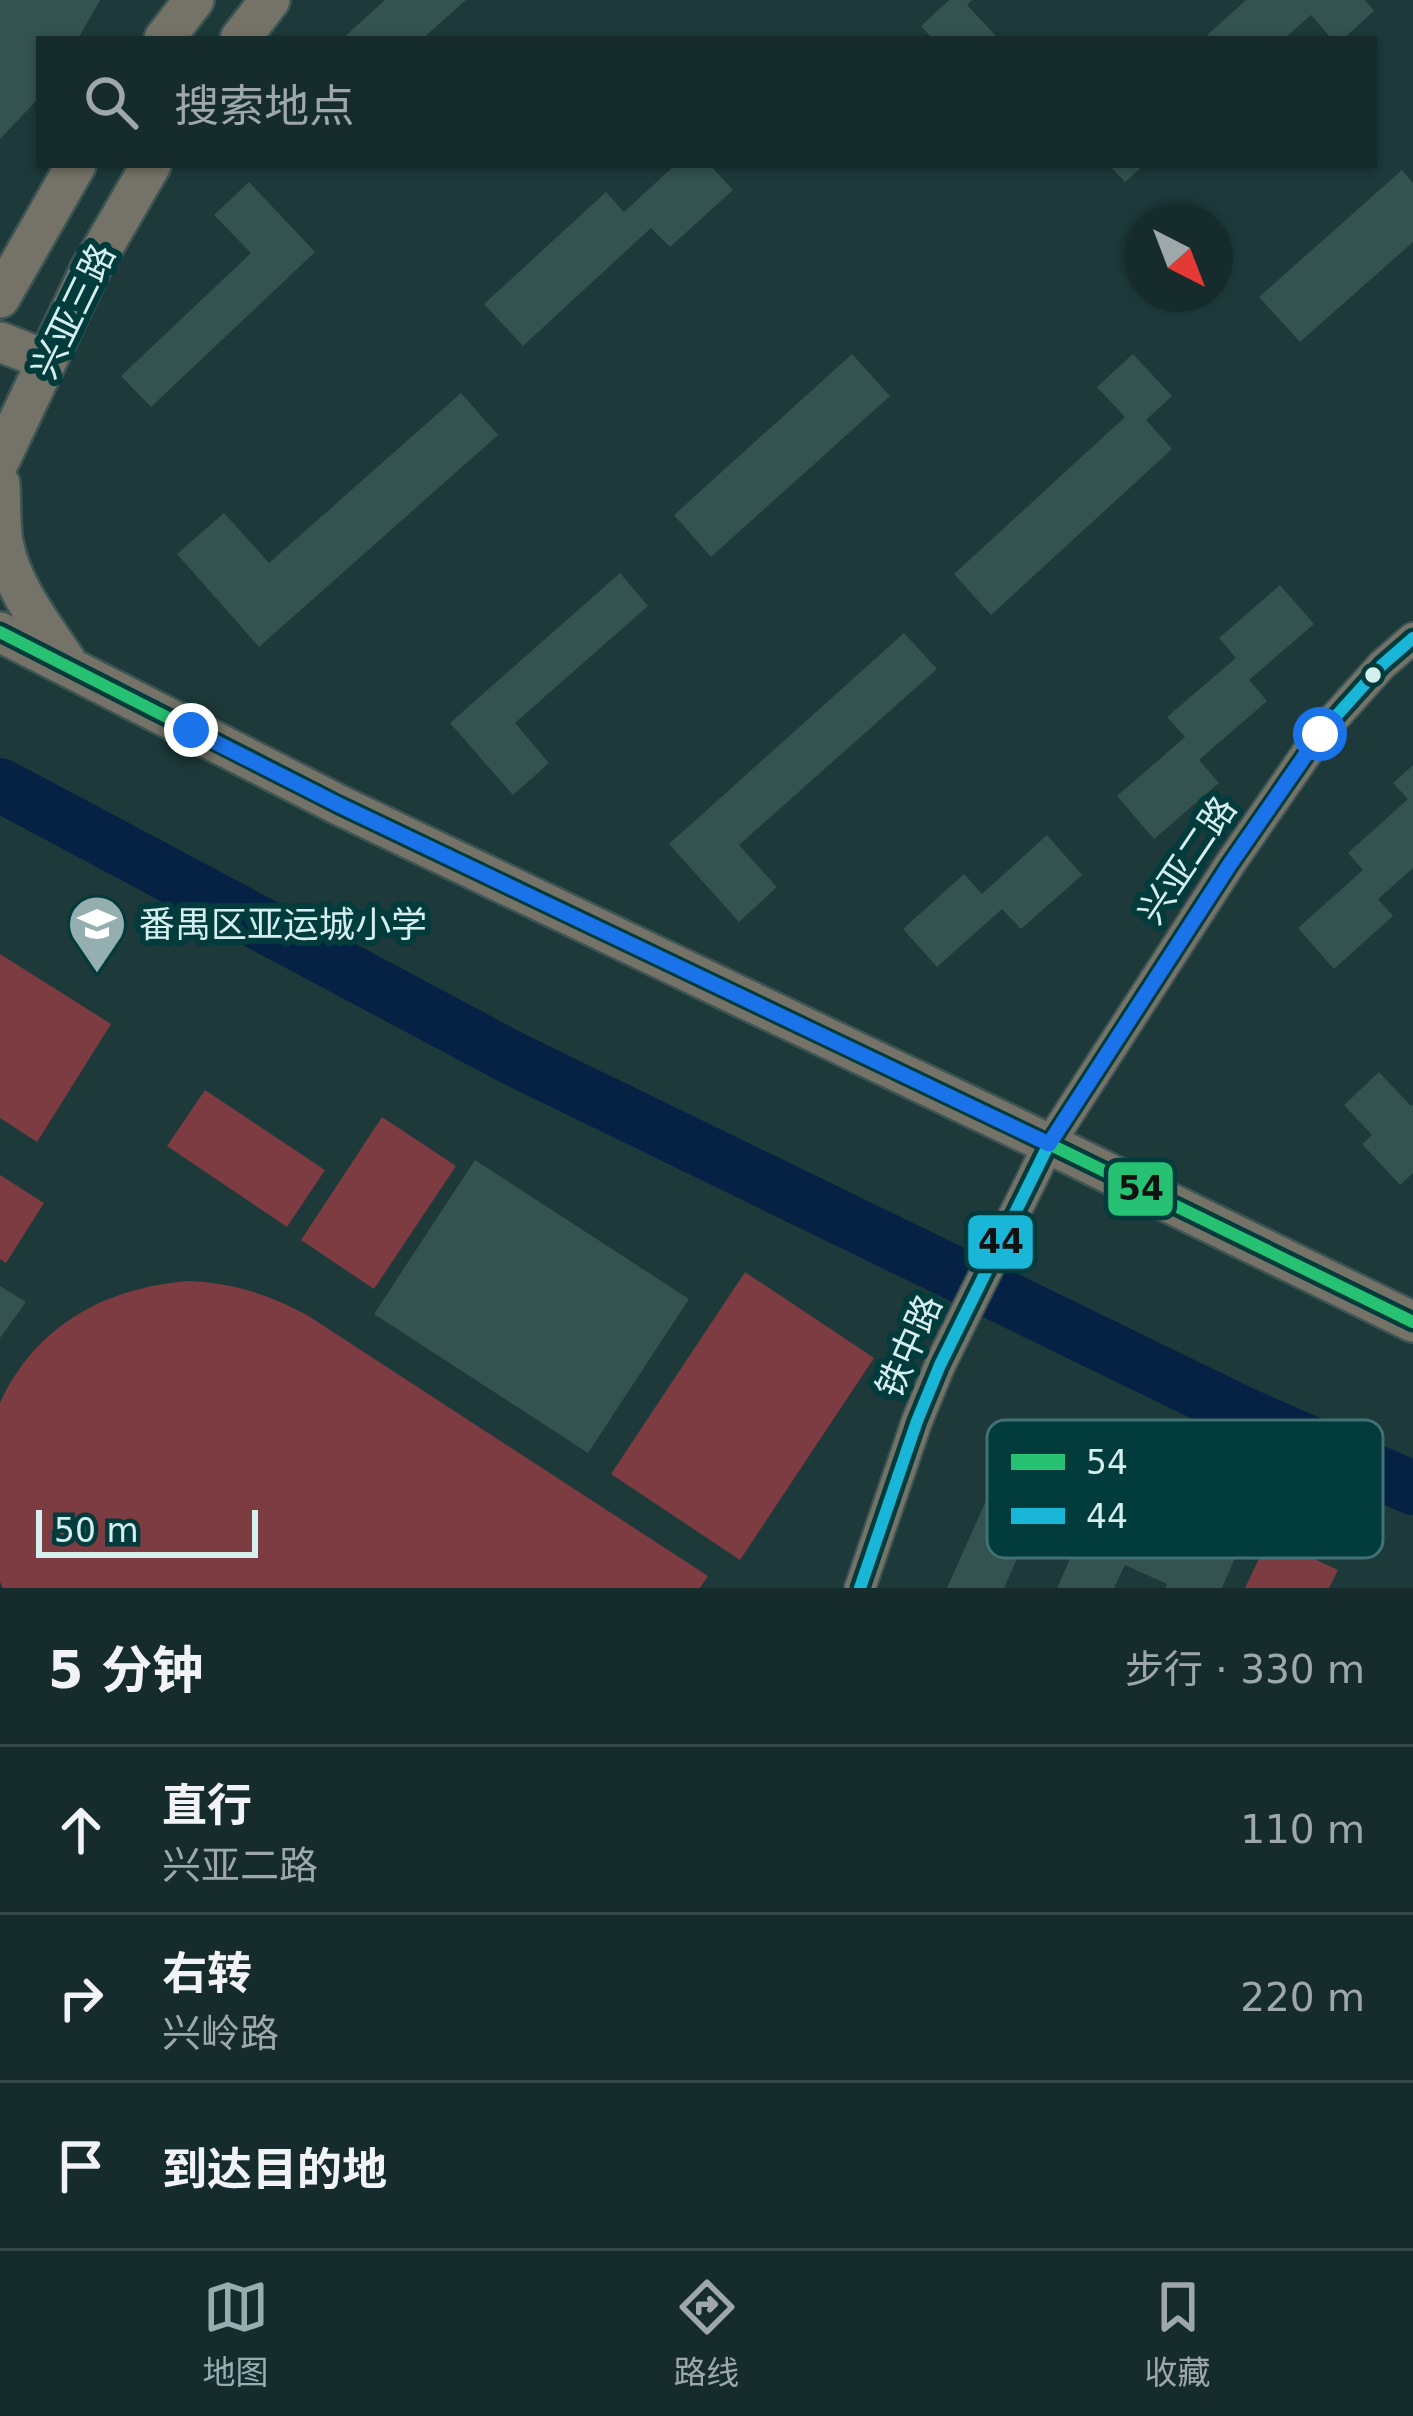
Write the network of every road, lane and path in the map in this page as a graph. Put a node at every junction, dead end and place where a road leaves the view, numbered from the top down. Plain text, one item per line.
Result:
1 (194, 0) edge
2 (270, 0) edge
3 (166, 36) edge
4 (242, 36) edge
5 (74, 168) edge
6 (149, 168) edge
7 (0, 298) edge
8 (0, 342) edge
9 (46, 360) junction
10 (0, 460) edge
11 (0, 484) edge
12 (0, 632) edge
13 (1413, 638) edge
14 (70, 666) junction
15 (0, 667) edge
16 (1049, 1144) junction
17 (1413, 1322) edge
18 (860, 1588) edge

1 - 3 street
2 - 4 street
5 - 7 street, 兴亚三路
6 - 9 street, 兴亚三路
8 - 9 street
9 - 10 street, 兴亚三路
11 - 14 street
12 - 14 street
13 - 16 street, 兴亚二路
14 - 15 street
14 - 16 street
16 - 17 street
16 - 18 street, 铁中路

